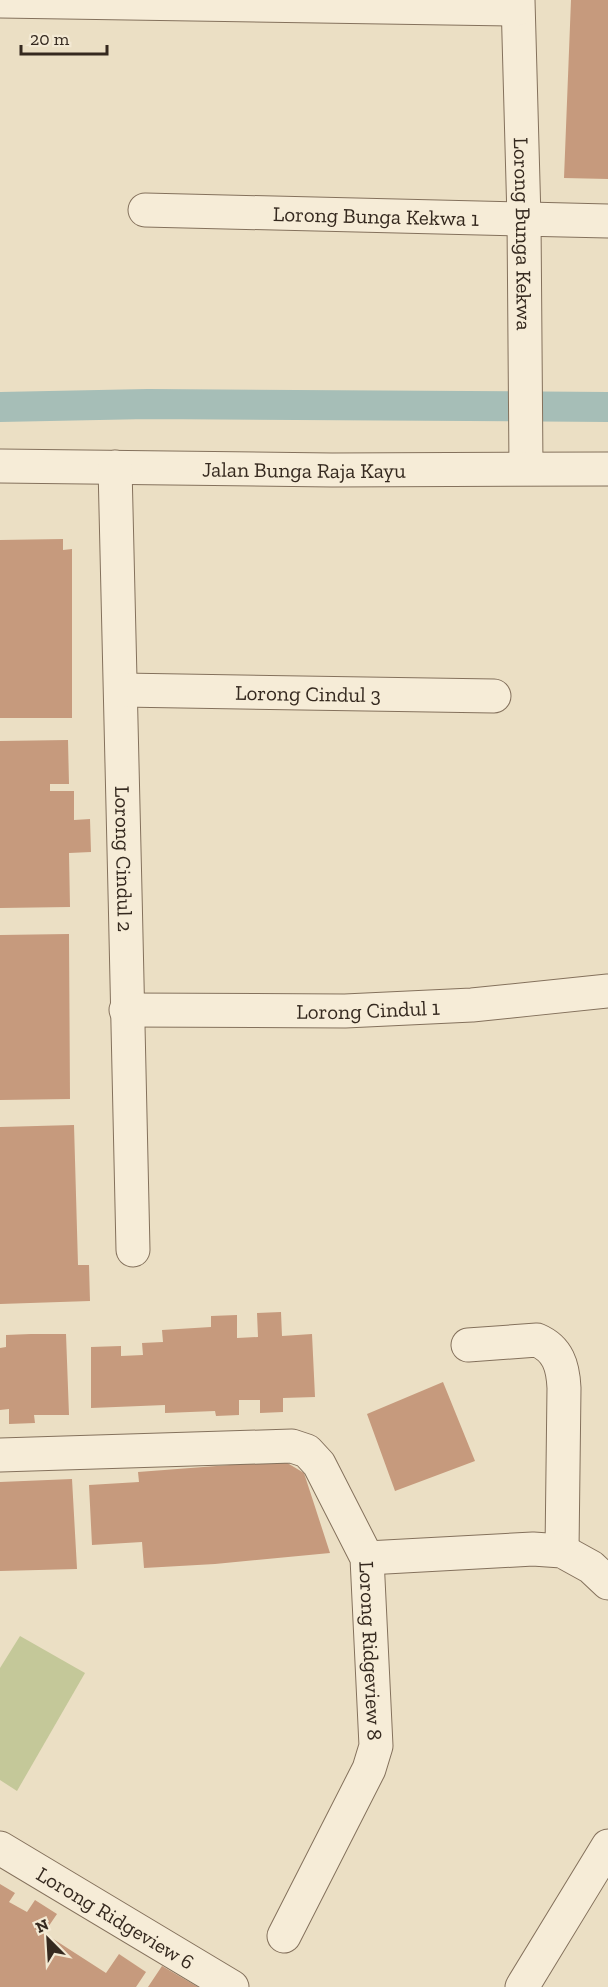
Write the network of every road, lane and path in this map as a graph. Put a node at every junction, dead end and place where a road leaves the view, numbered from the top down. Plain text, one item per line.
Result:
1 (0, 1) edge
2 (517, 4) edge
3 (144, 210) dead end
4 (524, 219) junction
5 (608, 221) edge
6 (0, 466) edge
7 (115, 467) junction
8 (526, 468) junction
9 (608, 469) edge
10 (122, 690) junction
11 (494, 696) dead end
12 (608, 991) edge
13 (126, 1010) junction
14 (133, 1250) dead end
15 (468, 1345) dead end
16 (0, 1455) edge
17 (562, 1551) junction
18 (367, 1558) junction
19 (608, 1583) edge
20 (608, 1846) edge
21 (0, 1848) edge
22 (284, 1936) dead end
23 (232, 1987) edge
24 (522, 1987) edge

1 - 2 street
2 - 4 street, Lorong Bunga Kekwa
3 - 4 street, Lorong Bunga Kekwa 1
4 - 5 street, Lorong Bunga Kekwa 1
4 - 8 street, Lorong Bunga Kekwa
6 - 7 street, Jalan Bunga Raja Kayu
7 - 8 street, Jalan Bunga Raja Kayu
7 - 10 street, Lorong Cindul 2
8 - 9 street, Jalan Bunga Raja Kayu
10 - 11 street, Lorong Cindul 3
10 - 13 street, Lorong Cindul 2
12 - 13 street, Lorong Cindul 1
13 - 14 street, Lorong Cindul 2
15 - 17 street
16 - 18 street, Lorong Ridgeview 8
17 - 18 street
17 - 19 street
18 - 22 street, Lorong Ridgeview 8
20 - 24 street
21 - 23 street, Lorong Ridgeview 6

